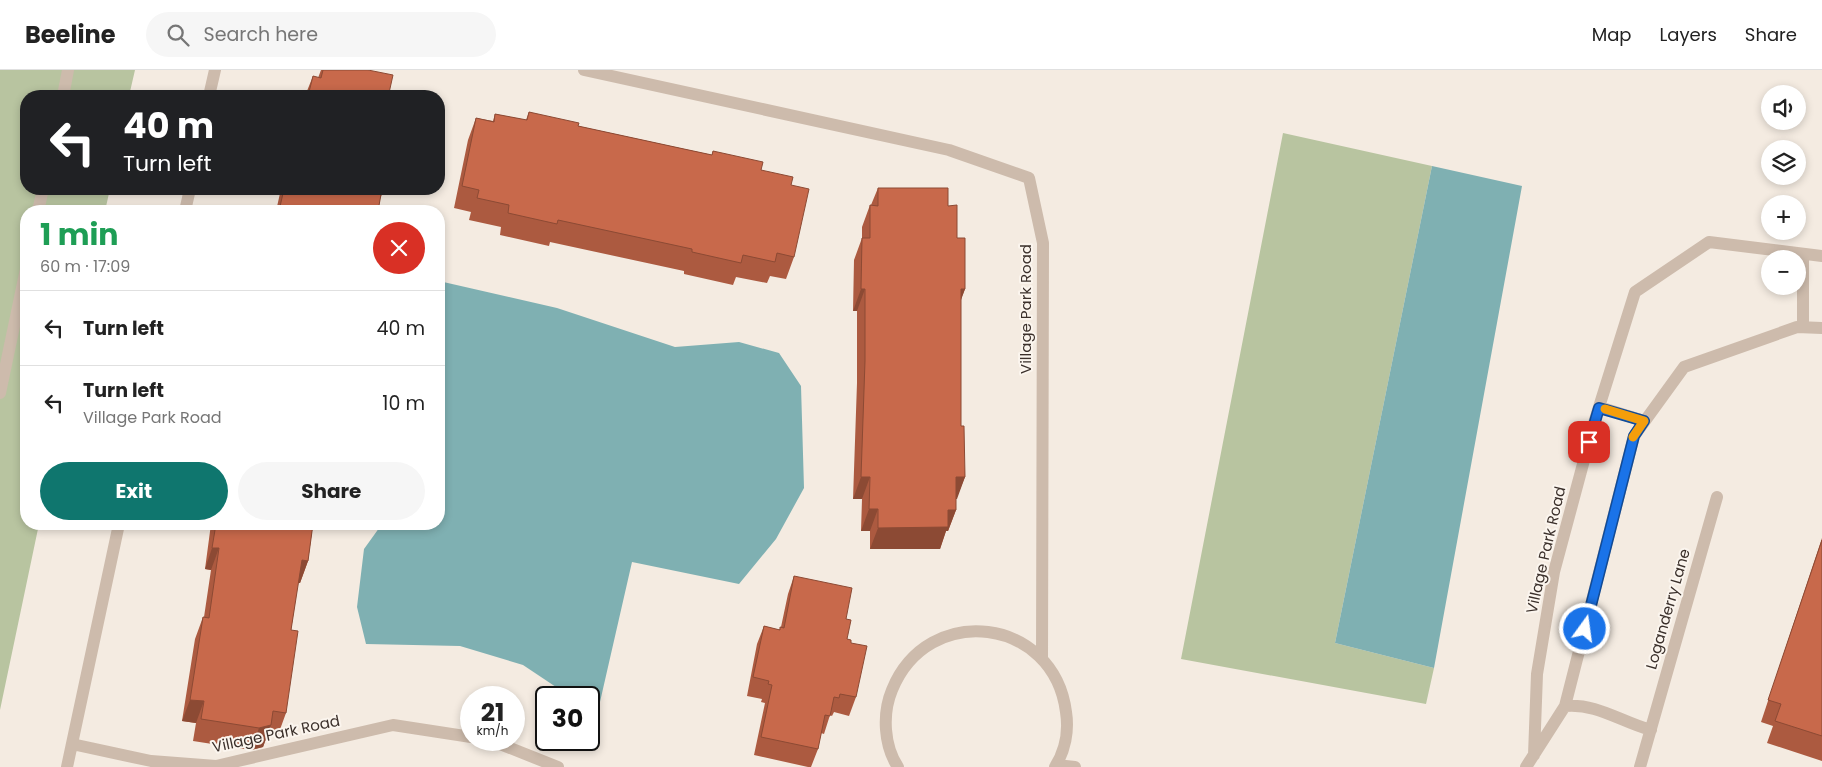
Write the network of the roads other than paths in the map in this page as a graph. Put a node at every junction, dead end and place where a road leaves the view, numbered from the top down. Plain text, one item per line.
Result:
1 (68, 70) edge
2 (215, 70) edge
3 (584, 70) edge
4 (64, 90) edge
5 (210, 90) edge
6 (1772, 250) edge
7 (1806, 254) edge
8 (1822, 256) edge
9 (1804, 295) edge
10 (20, 298) edge
11 (1804, 327) junction
12 (1822, 328) edge
13 (0, 393) edge
14 (1599, 408) junction
15 (1644, 421) junction
16 (1717, 497) dead end
17 (118, 530) edge
18 (1042, 659) junction
19 (1565, 706) junction
20 (1650, 730) junction
21 (460, 735) edge
22 (72, 744) junction
23 (518, 751) edge
24 (1534, 756) junction
25 (1056, 766) edge
26 (67, 767) edge
27 (558, 767) edge
28 (898, 767) edge
29 (1075, 767) edge
30 (1526, 767) edge
31 (1640, 767) edge

1 - 4 street
2 - 5 street
3 - 18 street, Village Park Road
6 - 14 street, Village Park Road
7 - 8 street, Village Park Road
9 - 11 street
10 - 13 street
11 - 12 street
11 - 15 street
14 - 15 street
14 - 24 street, Village Park Road
15 - 19 street
16 - 20 street, Loganderry Lane
17 - 22 street
18 - 25 street
18 - 28 street
19 - 20 street
19 - 24 street
20 - 31 street, Loganderry Lane
21 - 22 street, Village Park Road
22 - 26 street
23 - 27 street
24 - 30 street
25 - 29 street

